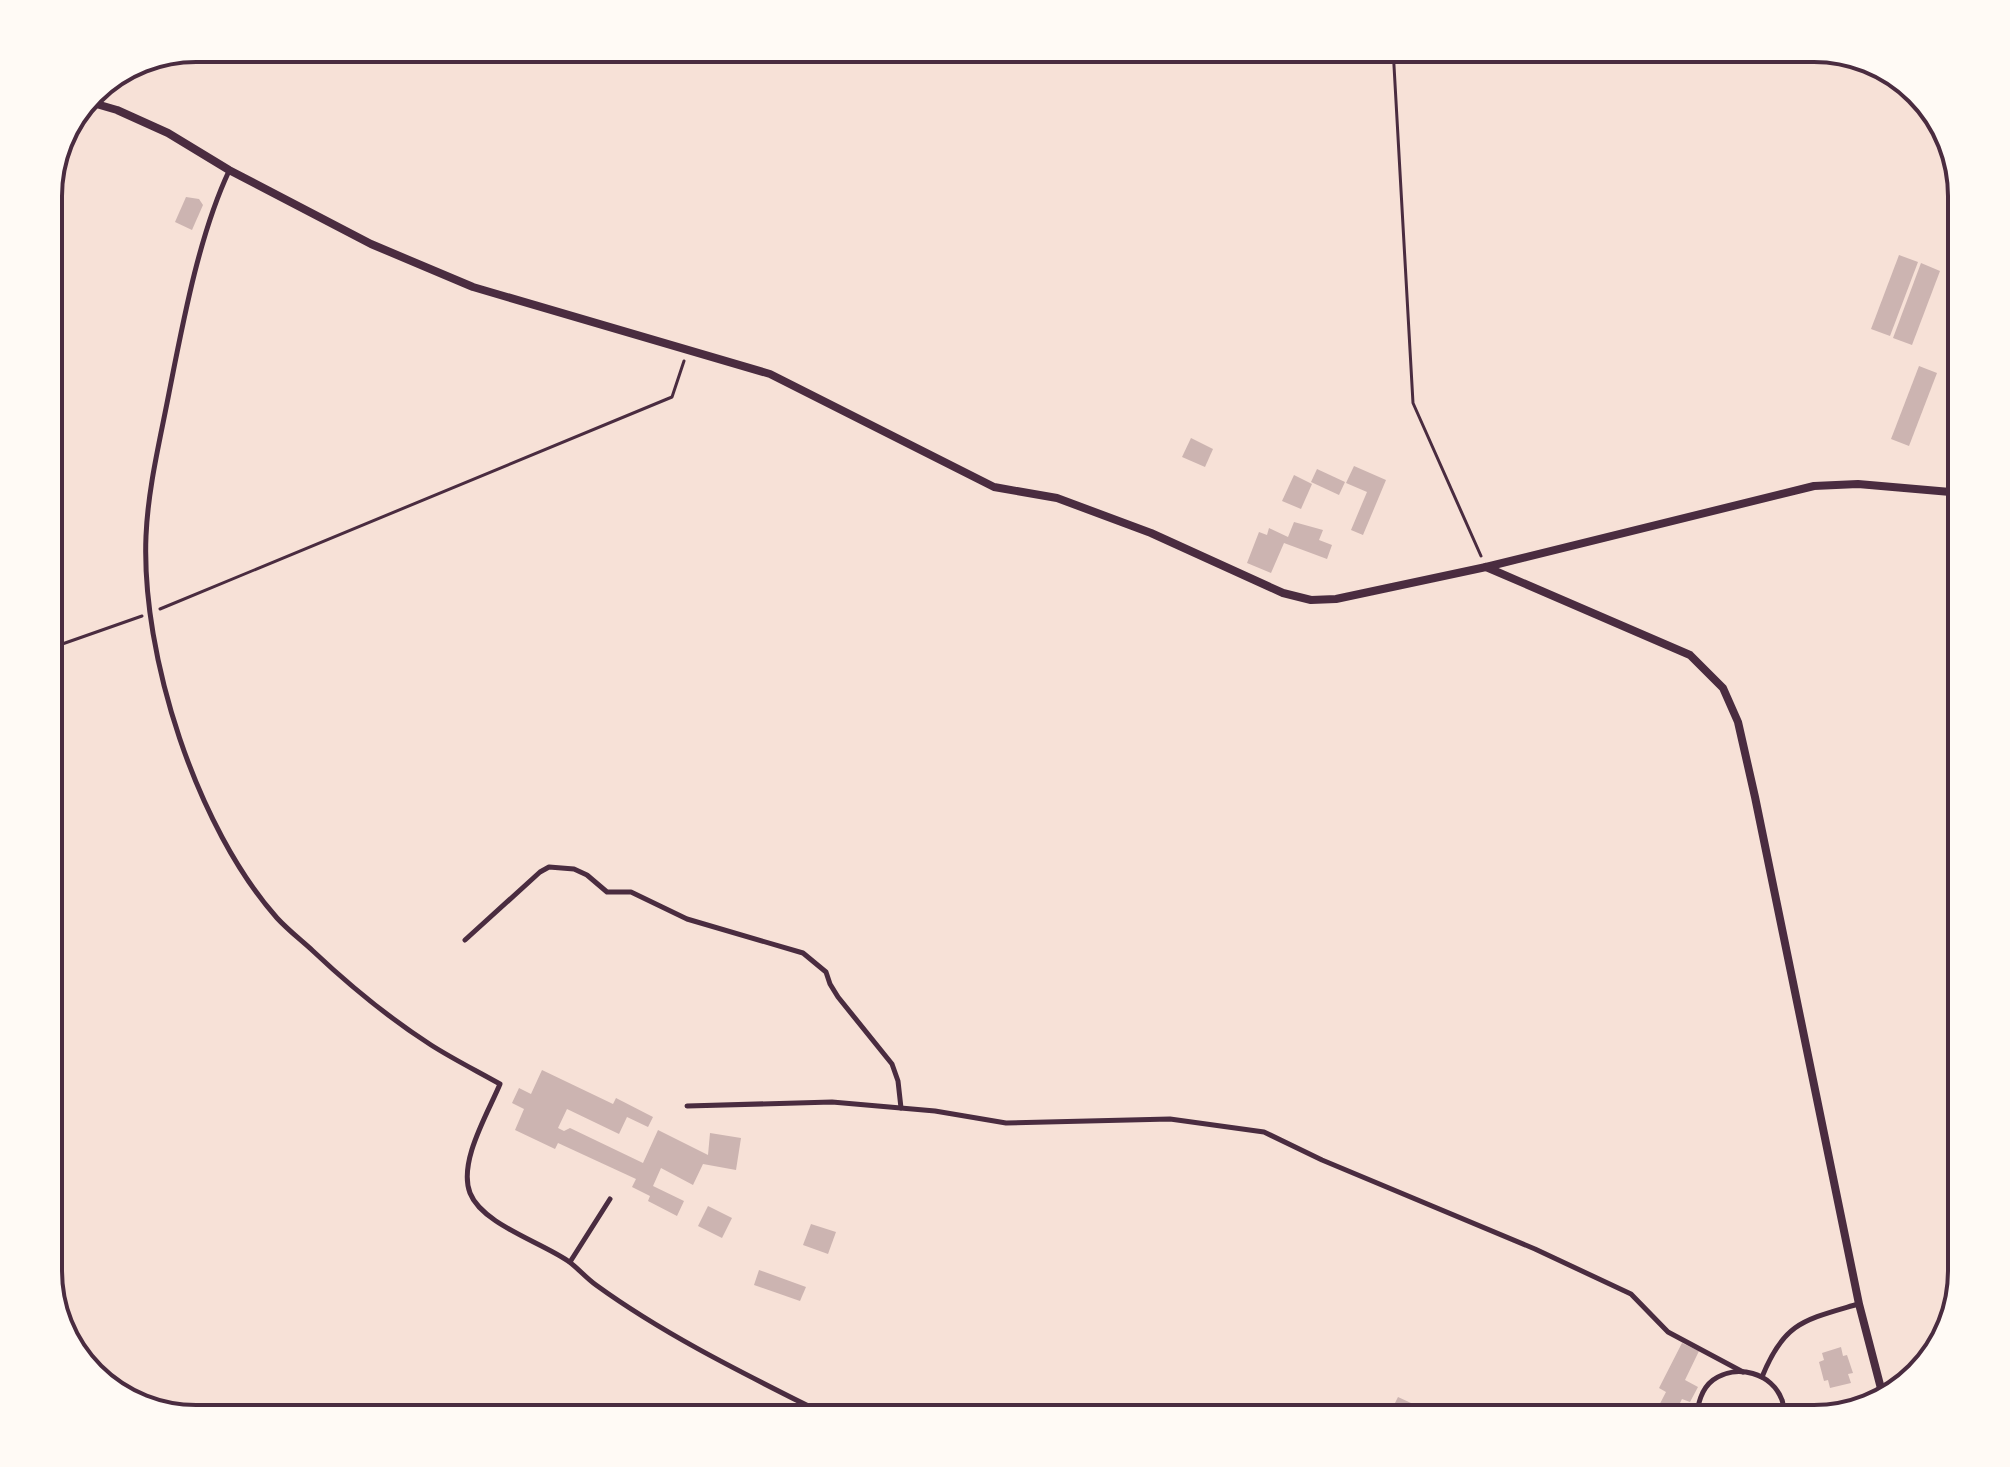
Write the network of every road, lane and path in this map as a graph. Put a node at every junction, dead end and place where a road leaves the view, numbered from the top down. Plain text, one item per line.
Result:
1 (1394, 62) edge
2 (98, 105) edge
3 (229, 170) junction
4 (688, 350) junction
5 (1948, 492) edge
6 (1486, 567) junction
7 (151, 612) junction
8 (62, 644) edge
9 (465, 940) dead end
10 (687, 1106) dead end
11 (901, 1108) junction
12 (610, 1199) dead end
13 (570, 1262) junction
14 (1859, 1304) junction
15 (1743, 1372) junction
16 (1762, 1377) junction
17 (1880, 1386) edge
18 (806, 1405) edge
19 (1698, 1405) edge
20 (1782, 1405) edge

1 - 6 path
2 - 3 street
3 - 4 street
3 - 7 lane
4 - 6 street
4 - 7 path
5 - 6 street
6 - 14 street
7 - 8 path
7 - 13 lane
9 - 11 lane
10 - 11 lane
11 - 15 lane
12 - 13 lane
13 - 18 lane
14 - 16 lane
14 - 17 street
15 - 16 lane
15 - 19 lane
16 - 20 lane

